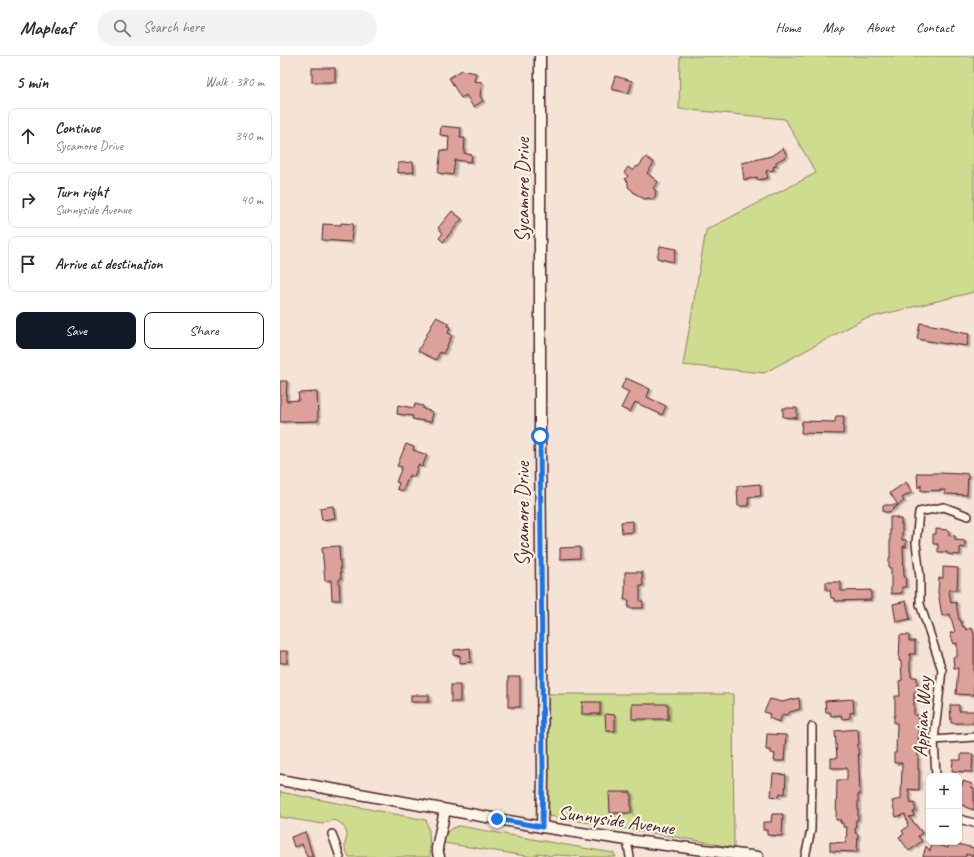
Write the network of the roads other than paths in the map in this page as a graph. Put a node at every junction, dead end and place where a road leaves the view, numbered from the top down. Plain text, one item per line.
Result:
1 (540, 56) edge
2 (968, 516) dead end
3 (812, 727) dead end
4 (974, 737) edge
5 (934, 740) junction
6 (936, 773) edge
7 (280, 780) edge
8 (445, 810) junction
9 (962, 820) edge
10 (974, 823) edge
11 (542, 827) junction
12 (332, 834) dead end
13 (627, 840) junction
14 (340, 857) edge
15 (439, 857) edge
16 (630, 857) edge
17 (758, 857) edge
18 (806, 857) edge

1 - 11 street, Sycamore Drive
2 - 5 street, Appian Way
3 - 18 street
4 - 5 street
5 - 6 street, Appian Way
7 - 8 street, Sunnyside Avenue
8 - 11 street, Sunnyside Avenue
8 - 15 street
9 - 10 street
11 - 13 street, Sunnyside Avenue
12 - 14 street
13 - 16 street
13 - 17 street, Sunnyside Avenue

